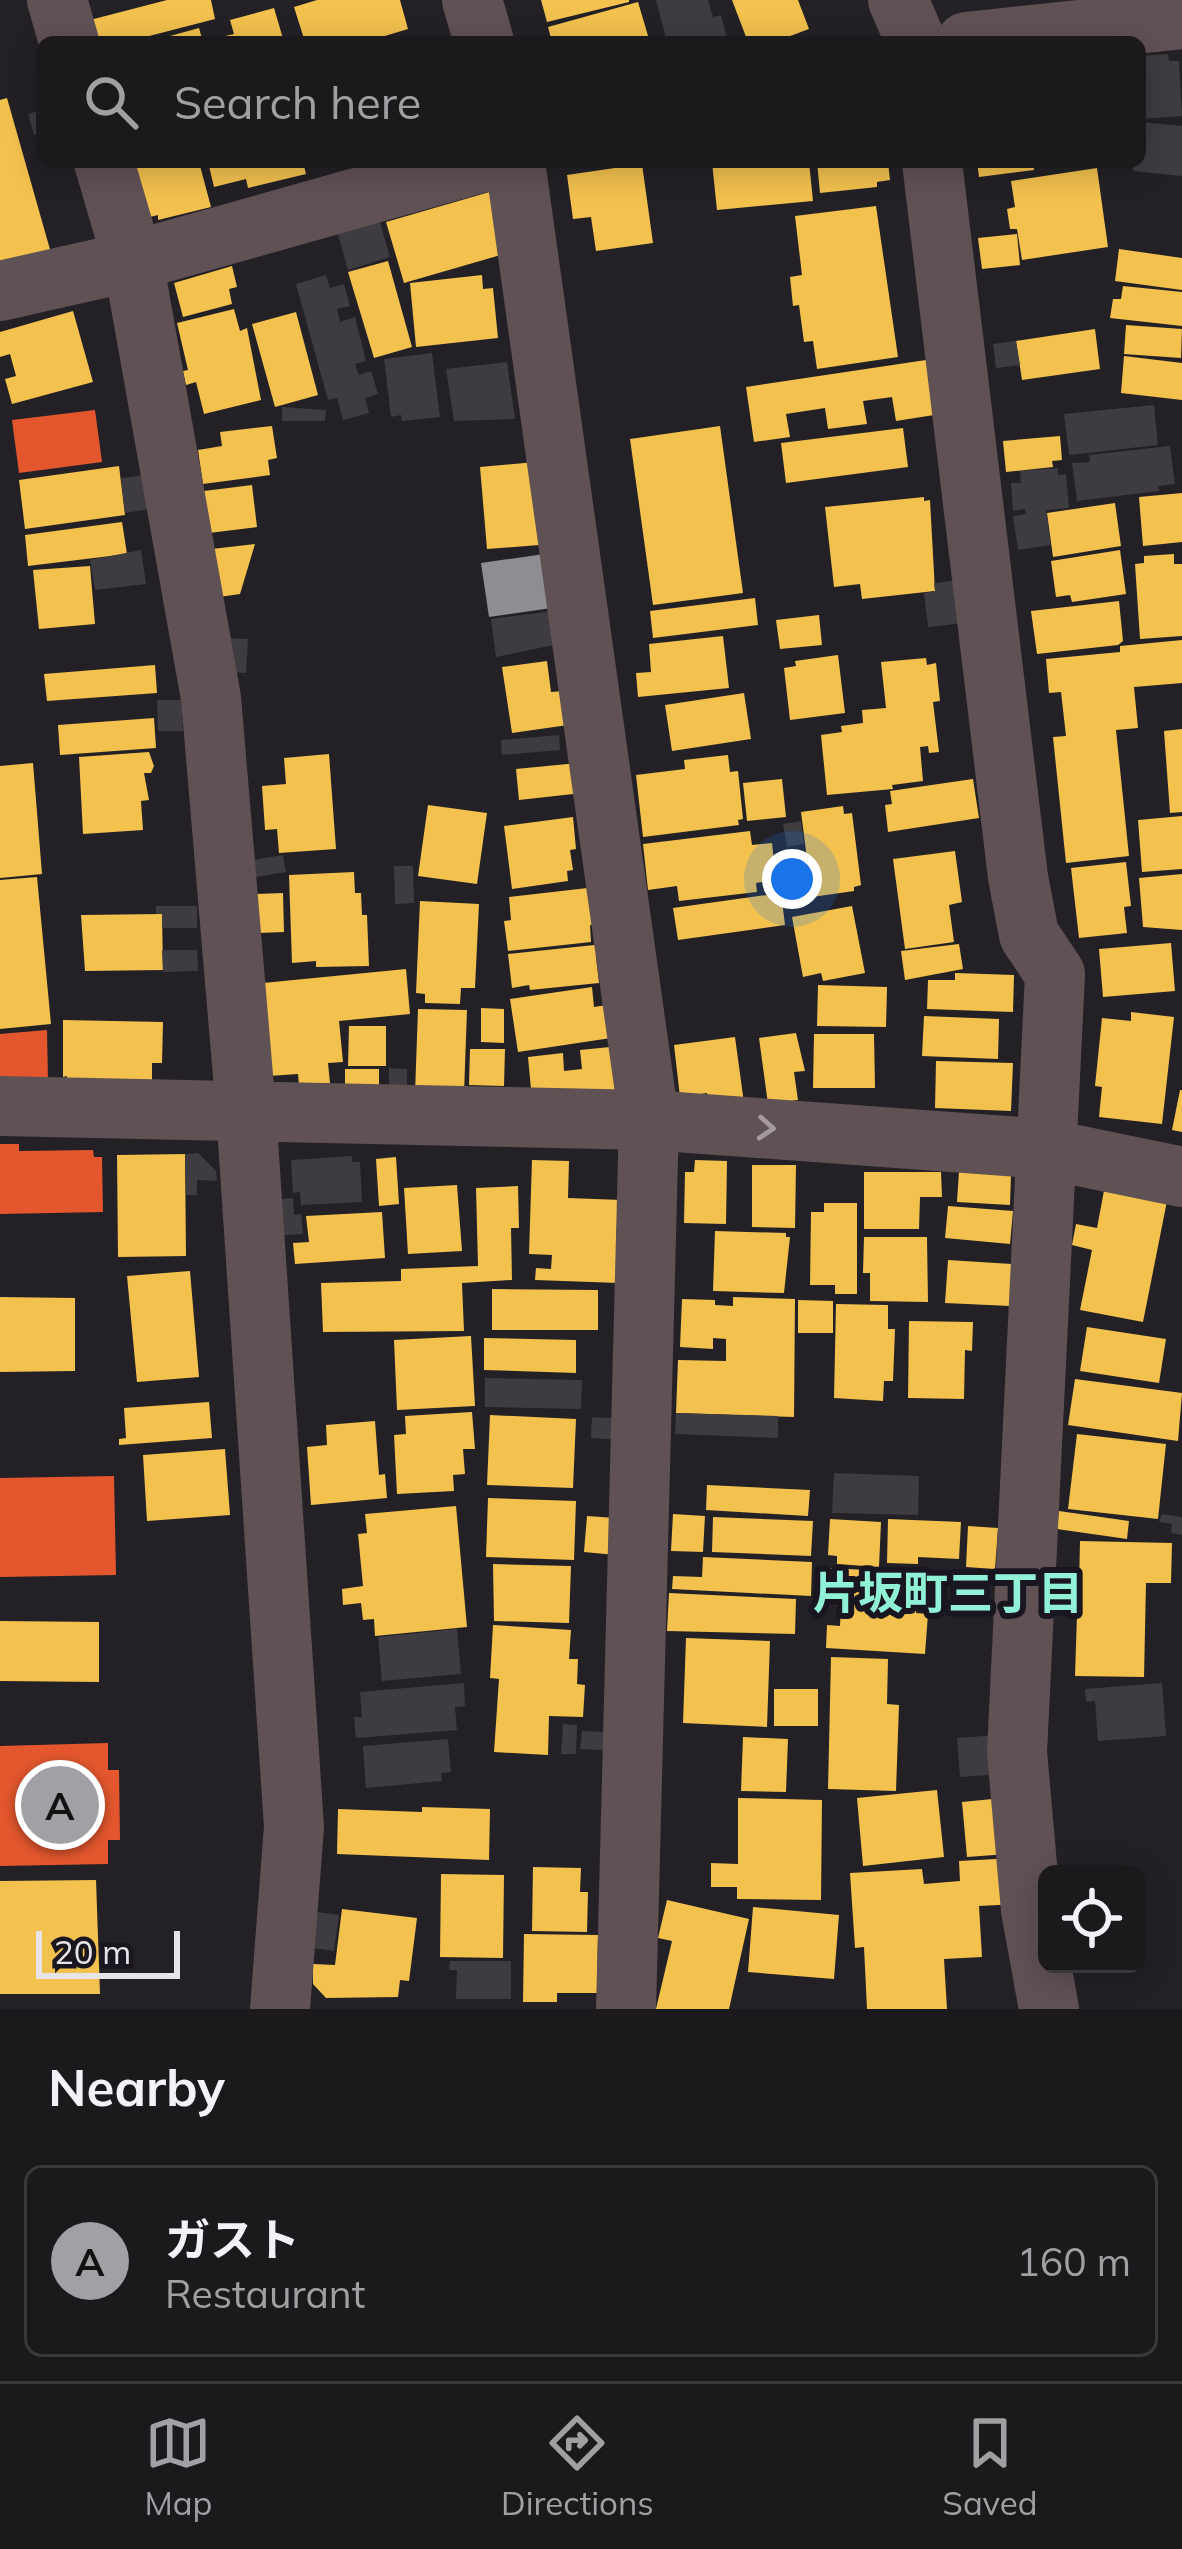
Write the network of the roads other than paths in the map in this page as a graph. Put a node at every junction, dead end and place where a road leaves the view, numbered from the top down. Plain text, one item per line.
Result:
1 (56, 0) edge
2 (472, 0) edge
3 (898, 0) edge
4 (1182, 19) edge
5 (67, 36) edge
6 (482, 36) edge
7 (913, 36) edge
8 (1022, 36) edge
9 (106, 168) edge
10 (463, 168) edge
11 (515, 168) edge
12 (933, 168) edge
13 (133, 261) junction
14 (0, 291) edge
15 (0, 1106) edge
16 (246, 1111) junction
17 (649, 1120) junction
18 (1046, 1149) junction
19 (1182, 1178) edge
20 (280, 2009) edge
21 (626, 2009) edge
22 (1048, 2009) edge

1 - 5 street
2 - 6 street
3 - 7 street
4 - 8 street
9 - 13 street
10 - 13 street
11 - 17 street
12 - 18 street
13 - 14 street
13 - 16 street
15 - 16 street
16 - 17 street
16 - 20 street
17 -> 18 street
17 - 21 street
18 - 19 street
18 - 22 street

